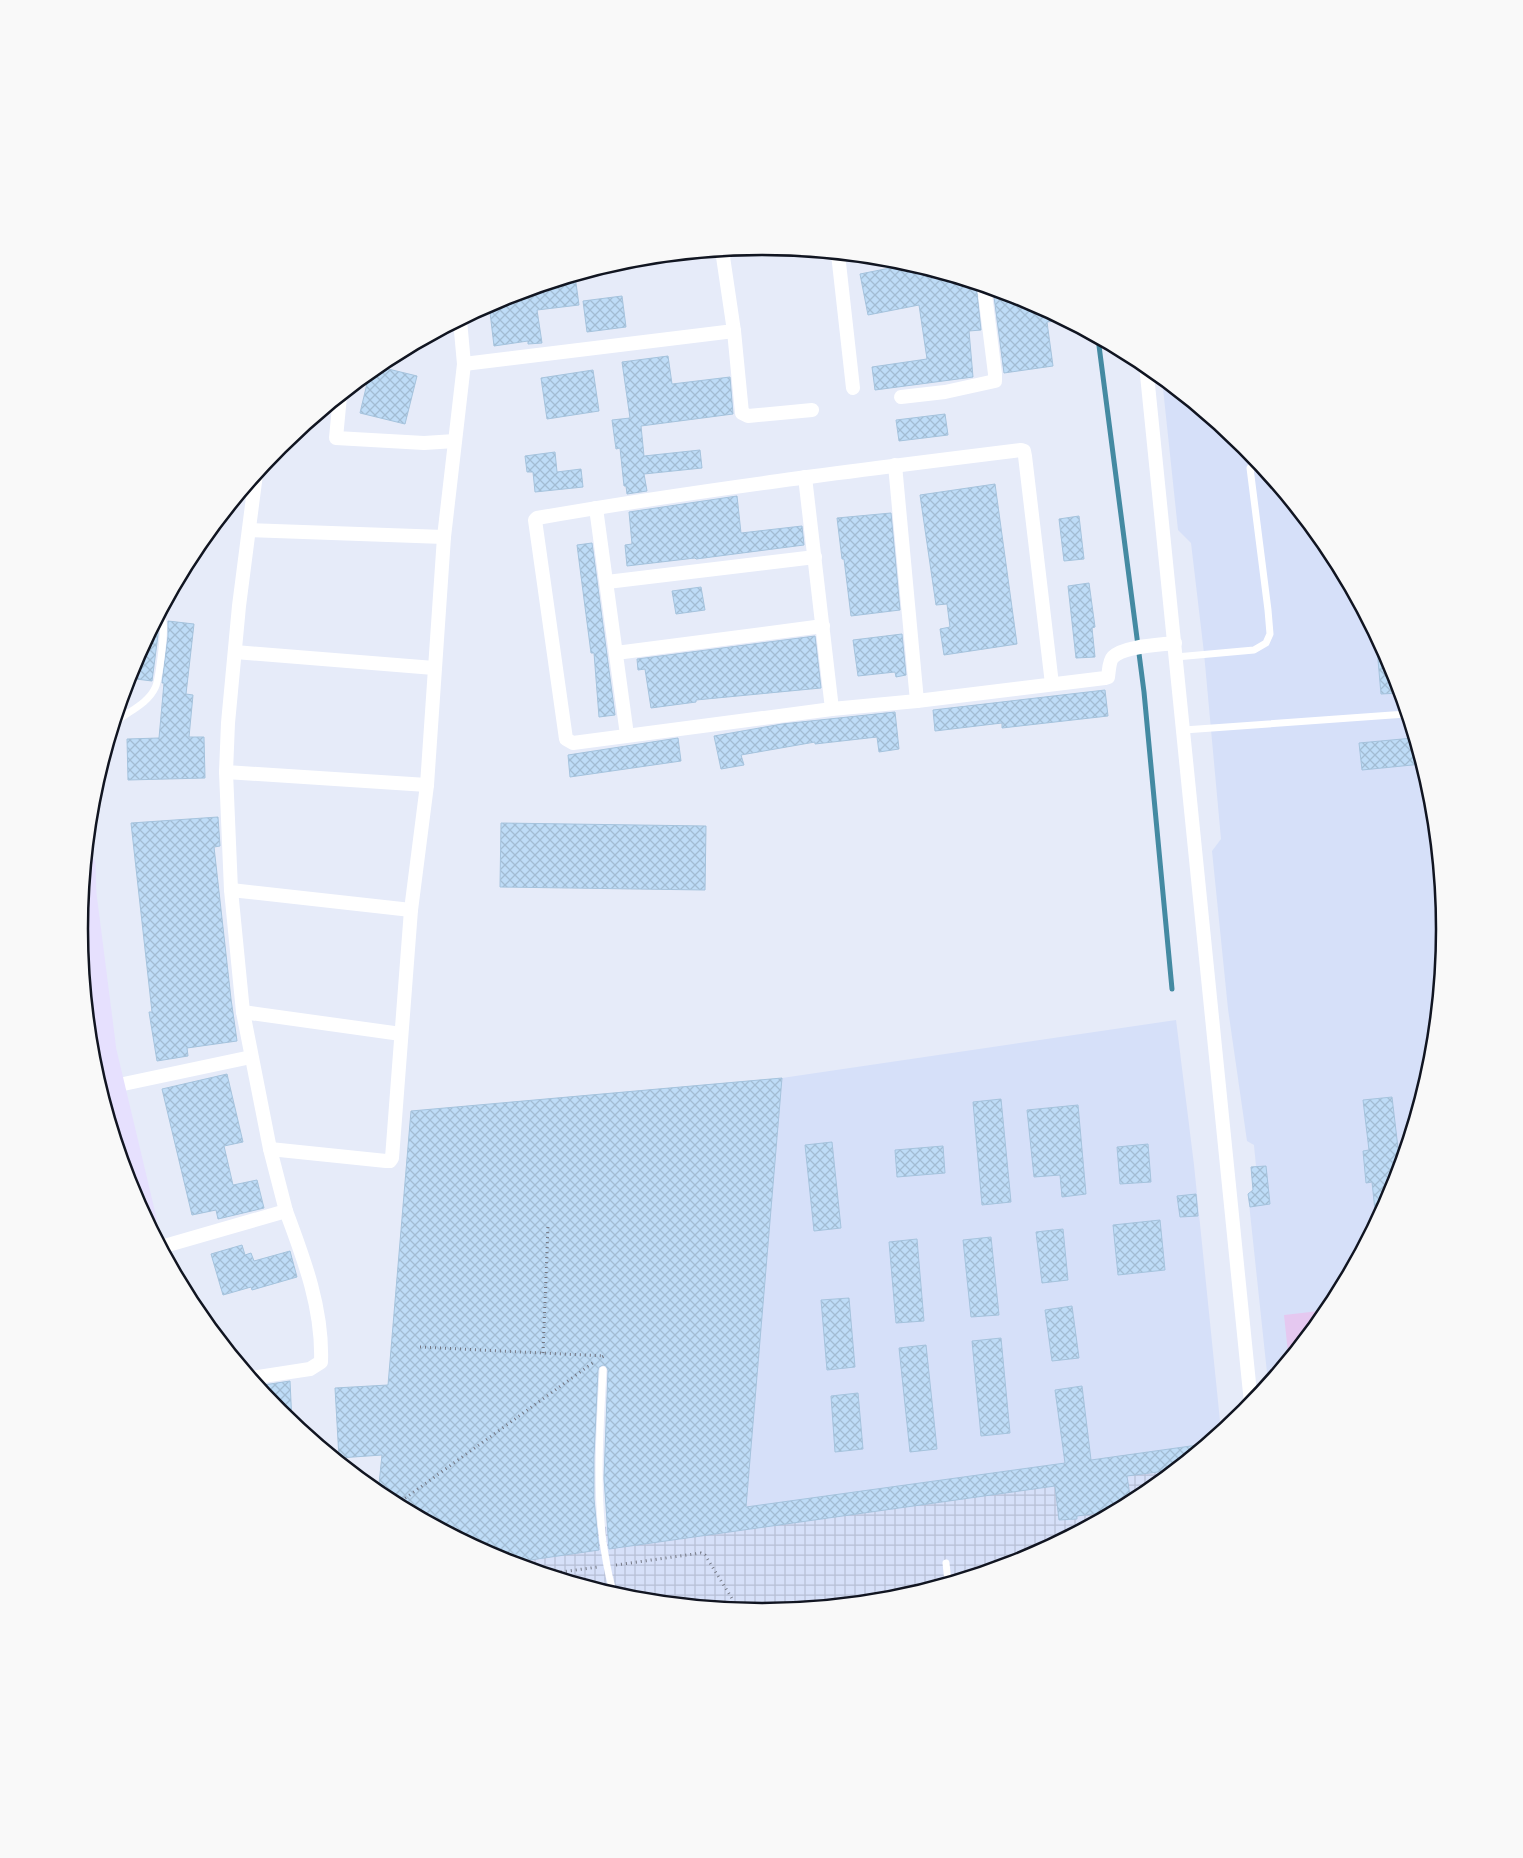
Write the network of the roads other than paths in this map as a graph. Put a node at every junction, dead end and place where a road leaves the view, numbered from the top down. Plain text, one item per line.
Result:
1 (723, 256) edge
2 (839, 260) edge
3 (985, 294) edge
4 (461, 326) edge
5 (734, 331) junction
6 (464, 364) junction
7 (1147, 377) edge
8 (853, 388) dead end
9 (902, 397) dead end
10 (339, 404) edge
11 (812, 410) dead end
12 (455, 441) junction
13 (896, 465) junction
14 (1251, 467) edge
15 (805, 477) junction
16 (254, 486) edge
17 (596, 508) junction
18 (249, 530) junction
19 (444, 538) junction
20 (815, 557) junction
21 (607, 582) junction
22 (163, 620) edge
23 (823, 626) junction
24 (1176, 650) junction
25 (235, 652) junction
26 (616, 653) junction
27 (434, 668) junction
28 (1052, 684) junction
29 (917, 701) junction
30 (832, 709) junction
31 (1401, 714) edge
32 (121, 719) edge
33 (1184, 730) junction
34 (627, 735) junction
35 (226, 772) junction
36 (427, 785) junction
37 (231, 890) junction
38 (412, 910) junction
39 (88, 915) edge
40 (243, 1012) junction
41 (401, 1034) junction
42 (251, 1057) junction
43 (114, 1086) junction
44 (270, 1149) junction
45 (137, 1182) edge
46 (286, 1210) junction
47 (166, 1244) edge
48 (603, 1370) dead end
49 (259, 1377) edge
50 (1250, 1393) edge
51 (946, 1563) dead end
52 (947, 1576) edge
53 (610, 1585) edge

1 - 5 street
2 - 8 street
3 - 9 street
4 - 6 street
5 - 6 street
5 - 11 street
6 - 12 street
7 - 24 street
10 - 12 street
12 - 19 street
13 - 15 street
13 - 28 street
13 - 29 street
14 - 24 lane
15 - 17 street
15 - 20 street
16 - 18 street
17 - 21 street
17 - 34 street
18 - 19 street
18 - 25 street
19 - 27 street
20 - 21 street
20 - 23 street
21 - 26 street
22 - 32 lane
23 - 26 street
23 - 30 street
24 - 28 street
24 - 33 street
25 - 27 street
25 - 35 street
26 - 34 street
27 - 36 street
28 - 29 street
29 - 30 street
30 - 34 street
31 - 33 lane
33 - 50 street
35 - 36 street
35 - 37 street
36 - 38 street
37 - 38 street
37 - 40 street
38 - 41 street
39 - 43 main road
40 - 41 street
40 - 42 street
41 - 44 street
42 - 43 street
42 - 44 street
43 - 45 main road
44 - 46 street
46 - 47 street
46 - 49 street
48 - 53 lane
51 - 52 lane

